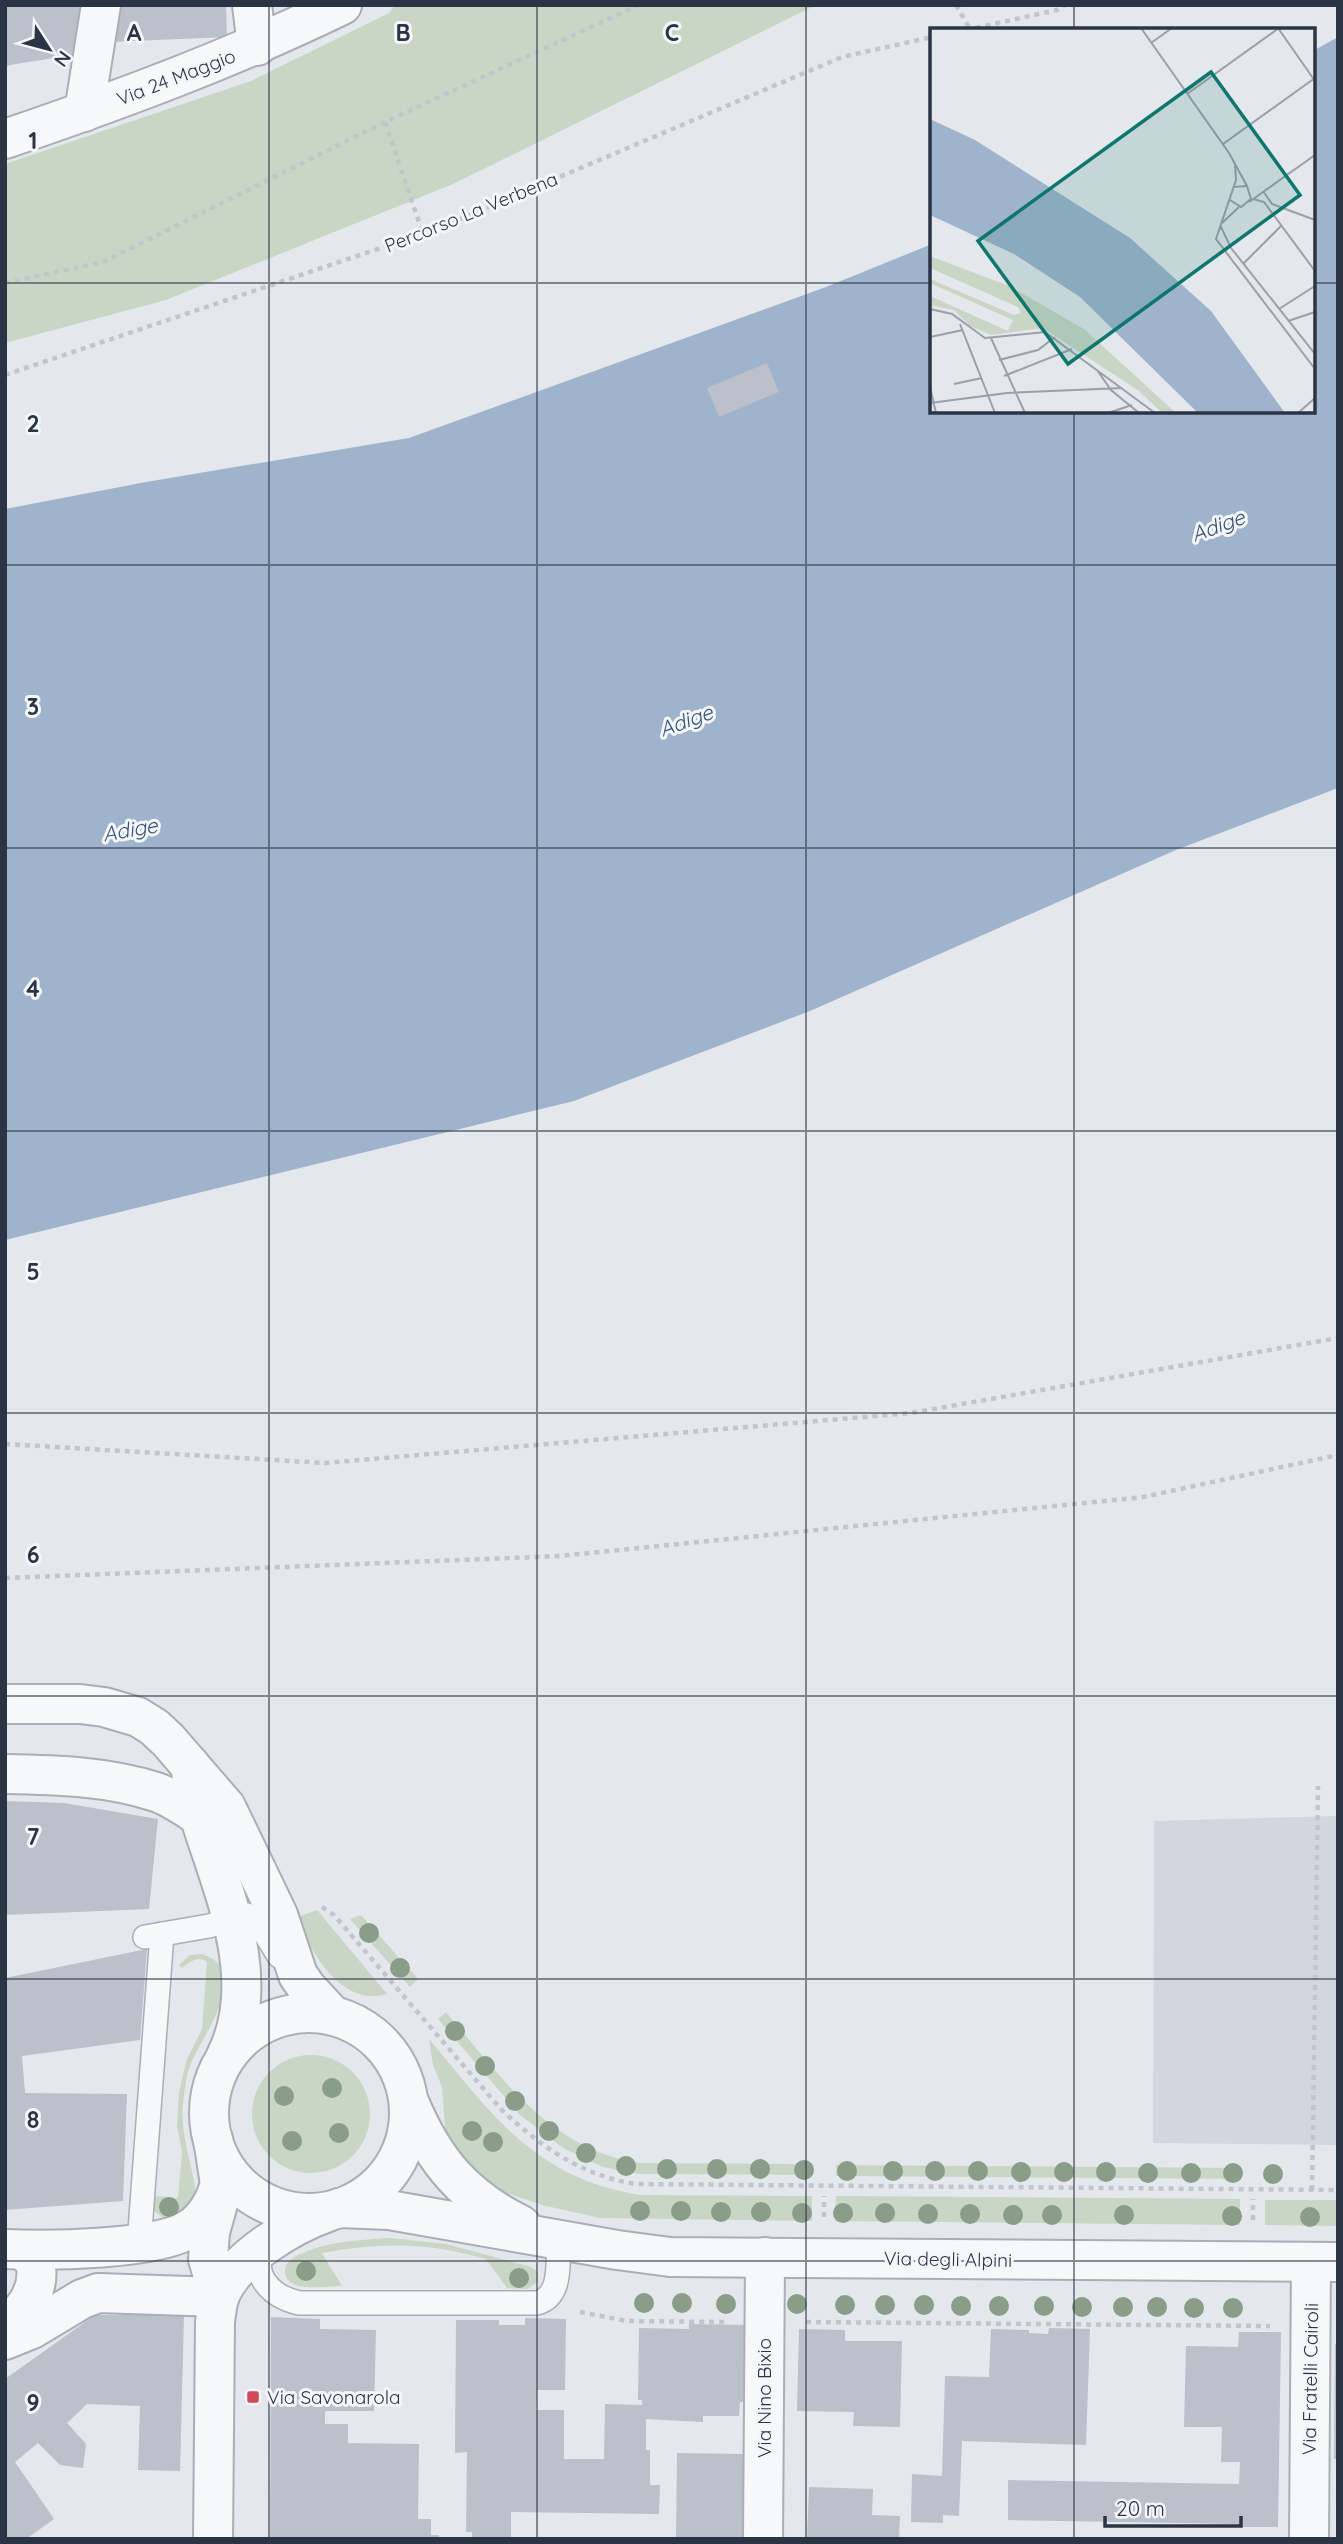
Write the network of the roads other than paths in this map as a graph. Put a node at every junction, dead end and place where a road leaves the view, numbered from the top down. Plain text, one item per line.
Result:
1 (101, 5) edge
2 (252, 5) edge
3 (342, 5) edge
4 (257, 46) junction
5 (84, 112) junction
6 (5, 139) edge
7 (5, 1704) edge
8 (190, 1763) junction
9 (5, 1774) edge
10 (199, 1816) junction
11 (231, 1920) junction
12 (298, 1975) junction
13 (331, 2014) junction
14 (222, 2063) junction
15 (410, 2104) junction
16 (212, 2139) junction
17 (220, 2183) junction
18 (334, 2210) junction
19 (559, 2240) junction
20 (139, 2244) junction
21 (264, 2247) junction
22 (14, 2250) edge
23 (765, 2258) junction
24 (1324, 2262) edge
25 (219, 2297) junction
26 (5, 2329) edge
27 (5, 2340) edge
28 (214, 2539) edge
29 (763, 2539) edge
30 (1309, 2539) edge

1 - 5 street
2 - 4 street
3 - 4 street, Via 24 Maggio
4 - 5 street, Via 24 Maggio
5 - 6 street, Via 24 Maggio
7 - 8 street
8 - 10 street
8 - 12 street
9 - 10 street
10 - 11 street
11 - 12 lane
11 - 14 street
11 - 20 lane
12 - 13 street
13 - 14 street
13 - 15 street
14 - 16 street
15 - 18 street
15 - 19 street, Via degli Alpini
16 - 17 street
16 - 18 street
17 - 20 street
17 - 25 street
18 - 19 street, Via degli Alpini
18 - 21 street
19 - 21 lane
19 - 23 street, Via degli Alpini
20 - 22 street
21 - 25 street
22 - 26 street
23 - 24 street, Via degli Alpini
23 - 29 street, Via Nino Bixio
24 - 30 street, Via Fratelli Cairoli
25 - 27 street
25 - 28 street

